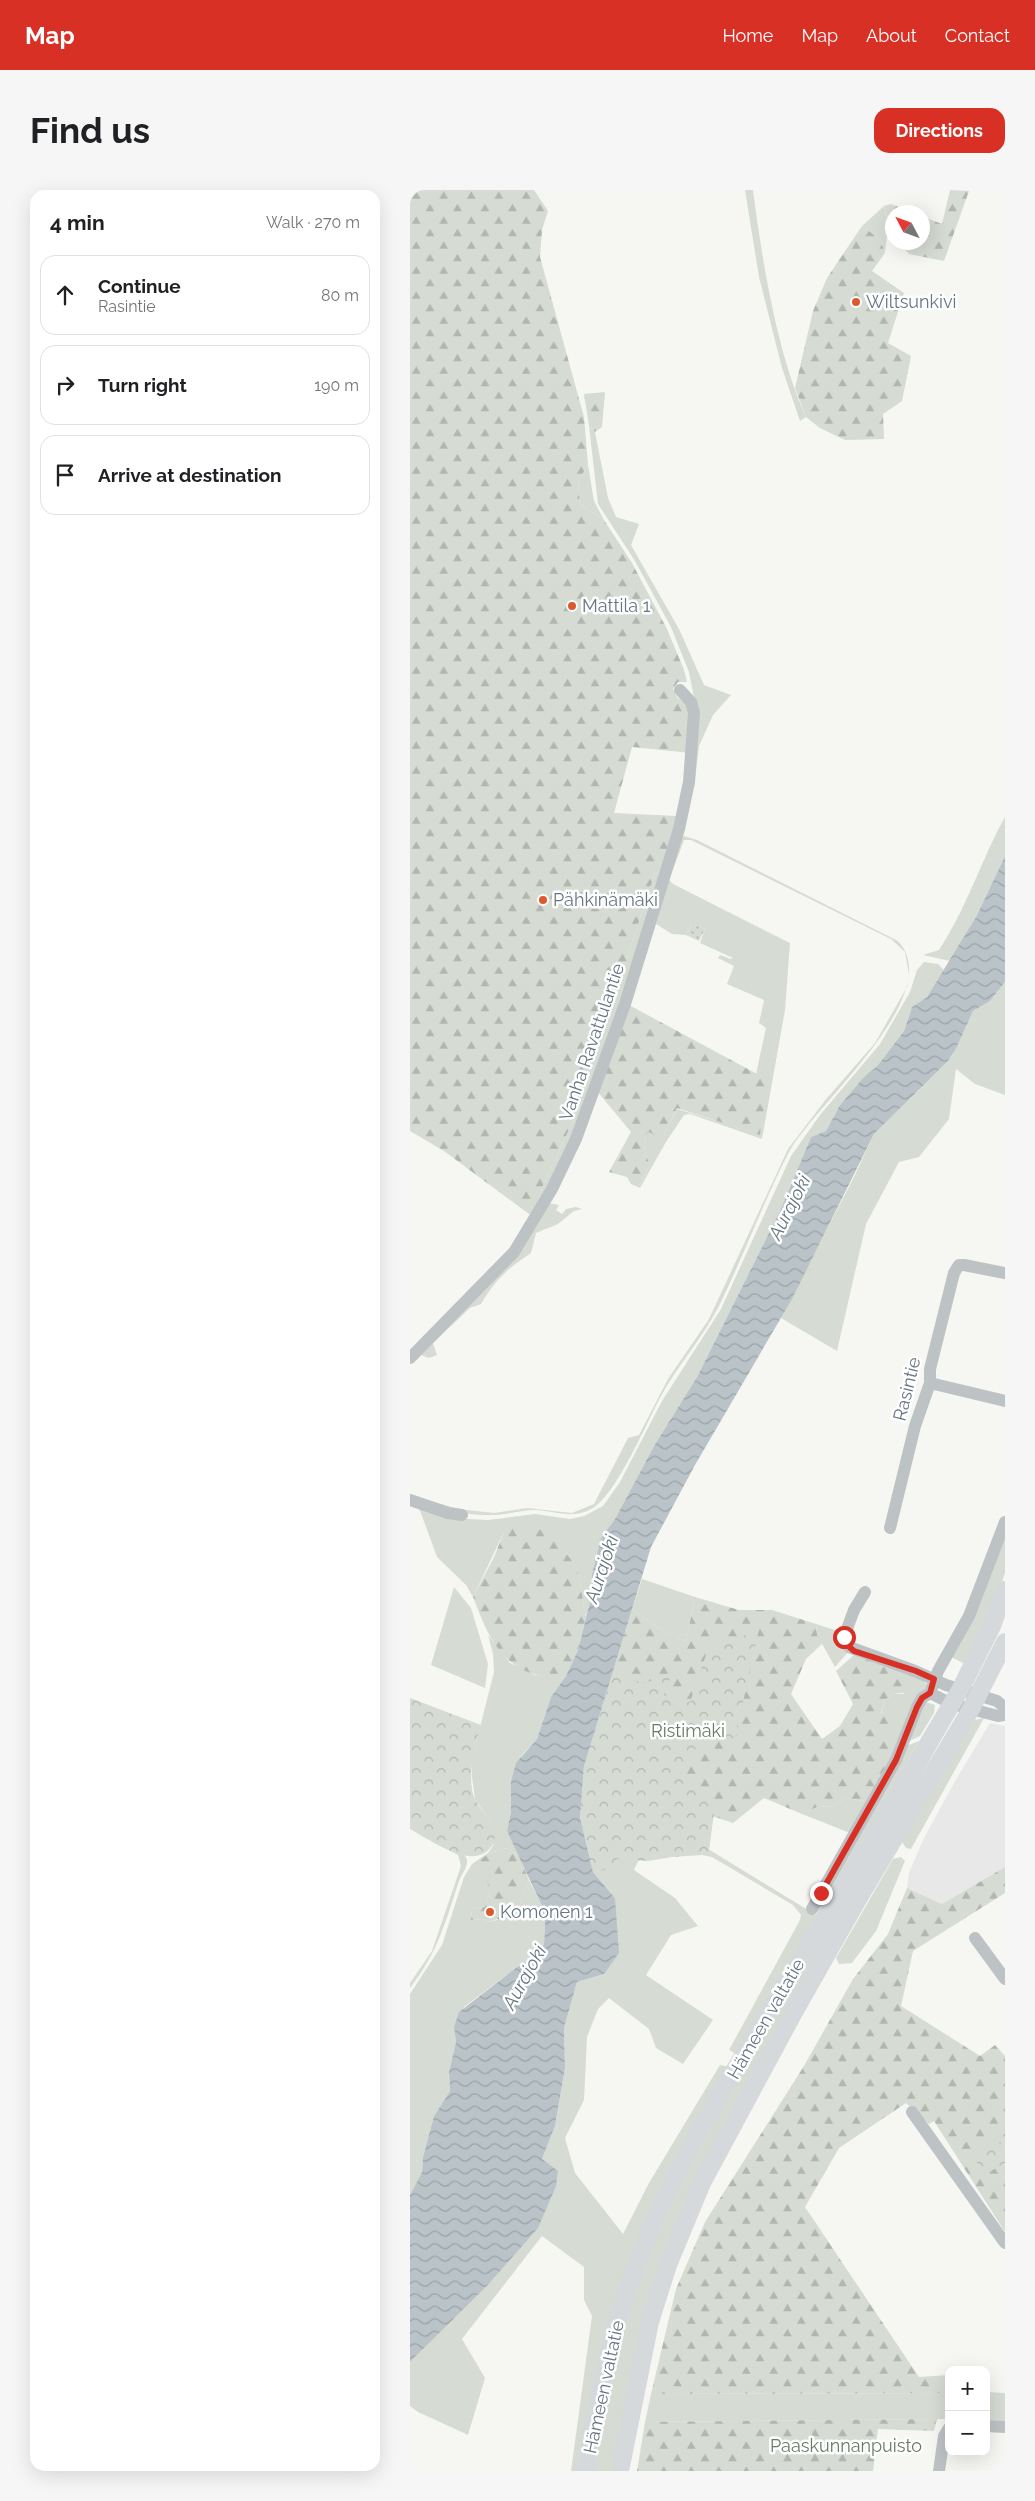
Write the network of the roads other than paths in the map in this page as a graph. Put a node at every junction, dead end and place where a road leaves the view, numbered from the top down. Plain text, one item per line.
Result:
1 (680, 690) dead end
2 (1005, 1273) edge
3 (410, 1358) edge
4 (930, 1383) junction
5 (1005, 1401) edge
6 (410, 1500) edge
7 (462, 1515) dead end
8 (1005, 1522) edge
9 (890, 1528) dead end
10 (1005, 1590) edge
11 (865, 1592) dead end
12 (1005, 1642) edge
13 (934, 1679) junction
14 (930, 1693) junction
15 (956, 1697) junction
16 (975, 1702) junction
17 (1005, 1708) edge
18 (1005, 1715) edge
19 (812, 1909) dead end
20 (975, 1938) dead end
21 (1005, 1979) edge
22 (912, 2112) dead end
23 (1005, 2243) edge
24 (990, 2426) edge
25 (1005, 2427) edge
26 (945, 2434) edge
27 (586, 2471) edge
28 (620, 2471) edge
29 (939, 2471) edge

1 - 3 street, Vanha Ravattulantie
2 - 4 street, Rasintie
4 - 5 street
4 - 9 street, Rasintie
6 - 7 street
8 - 13 street
10 - 15 highway, Hämeen valtatie
11 - 13 street
12 - 16 highway, Hämeen valtatie
13 - 14 street
13 - 15 street
14 - 15 street
14 - 19 street
15 - 16 street
15 - 27 highway, Hämeen valtatie
16 - 17 street
16 - 18 street
16 - 28 highway, Hämeen valtatie
20 - 21 street
22 - 23 street
24 - 25 street
26 - 29 street

